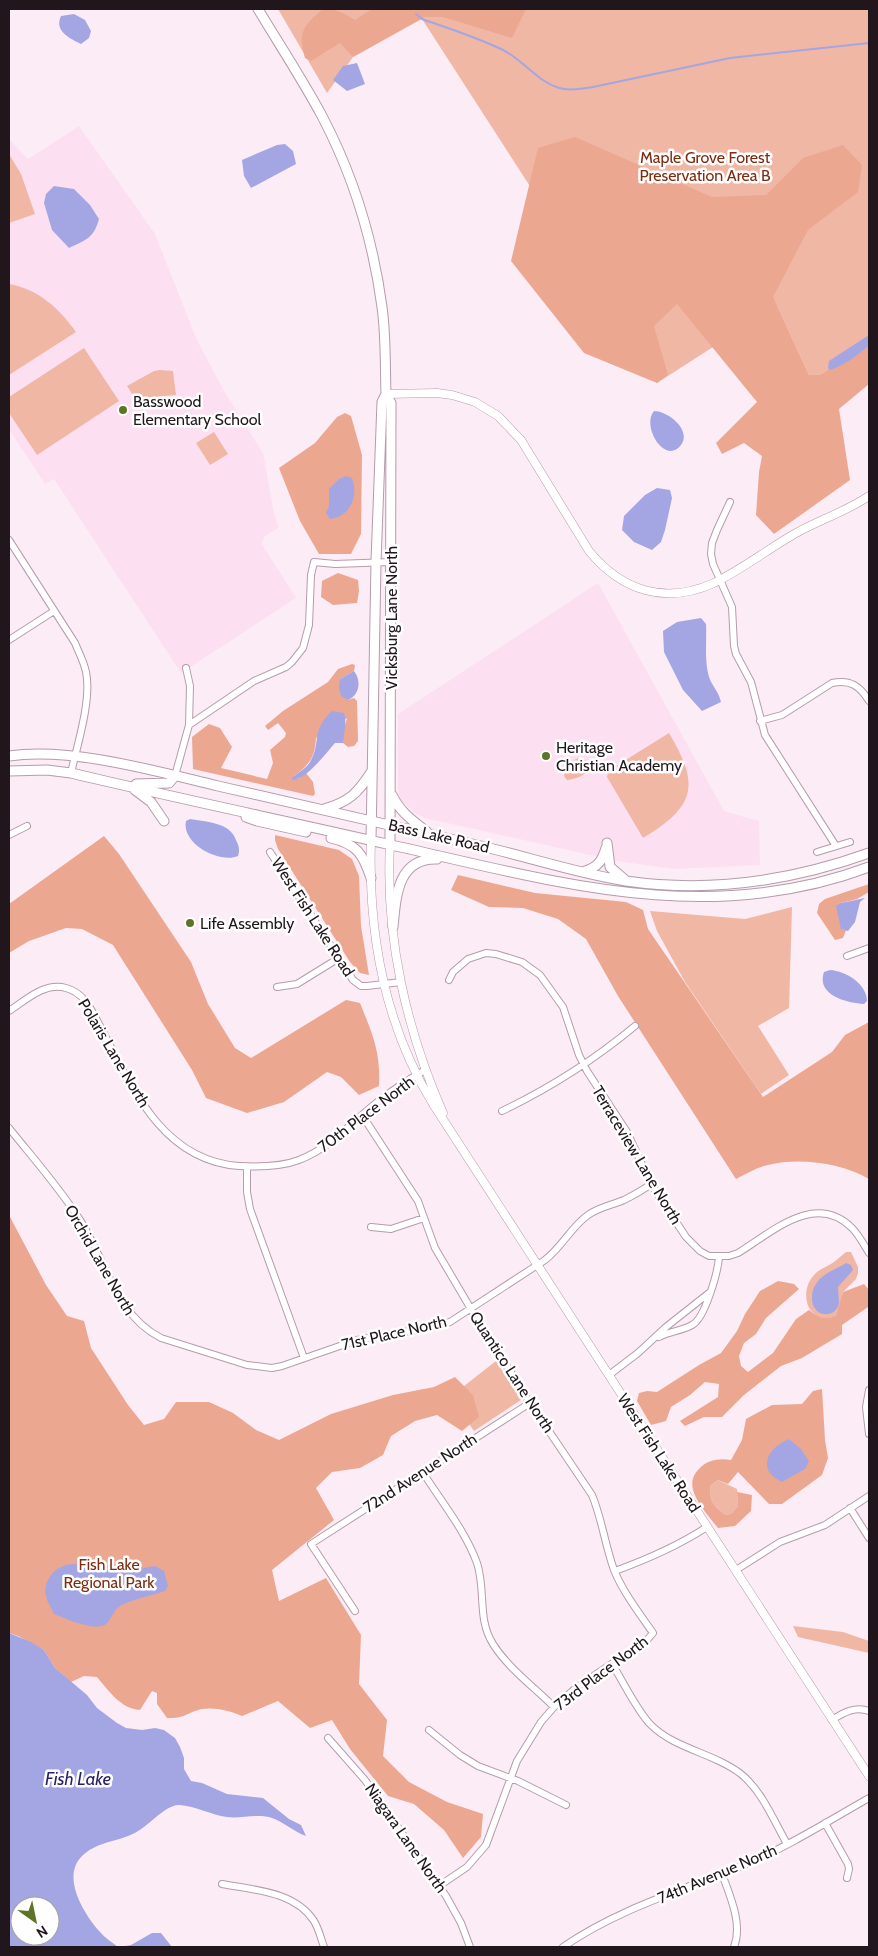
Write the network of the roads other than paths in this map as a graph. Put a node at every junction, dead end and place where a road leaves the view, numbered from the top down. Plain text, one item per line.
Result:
1 (258, 9) edge
2 (386, 394) junction
3 (869, 496) edge
4 (730, 502) dead end
5 (9, 540) edge
6 (376, 562) junction
7 (391, 562) junction
8 (720, 580) junction
9 (54, 611) junction
10 (9, 640) edge
11 (186, 668) dead end
12 (869, 701) edge
13 (760, 721) junction
14 (189, 726) junction
15 (9, 756) edge
16 (75, 757) junction
17 (9, 771) edge
18 (372, 771) junction
19 (71, 773) junction
20 (175, 776) junction
21 (126, 785) junction
22 (391, 792) junction
23 (225, 808) junction
24 (322, 810) junction
25 (164, 821) dead end
26 (371, 822) junction
27 (390, 825) junction
28 (27, 826) dead end
29 (429, 834) junction
30 (9, 835) edge
31 (371, 840) junction
32 (850, 842) dead end
33 (390, 844) junction
34 (836, 846) junction
35 (270, 852) dead end
36 (817, 852) dead end
37 (869, 853) edge
38 (454, 859) junction
39 (869, 867) edge
40 (583, 872) junction
41 (371, 878) junction
42 (626, 881) junction
43 (393, 927) junction
44 (869, 948) edge
45 (847, 956) dead end
46 (339, 958) junction
47 (449, 980) dead end
48 (400, 982) junction
49 (384, 985) junction
50 (277, 988) dead end
51 (9, 1011) edge
52 (635, 1026) dead end
53 (584, 1065) junction
54 (425, 1070) junction
55 (416, 1075) junction
56 (502, 1111) dead end
57 (362, 1115) junction
58 (9, 1128) edge
59 (450, 1128) junction
60 (247, 1167) junction
61 (652, 1184) junction
62 (424, 1218) junction
63 (371, 1227) dead end
64 (869, 1254) edge
65 (719, 1257) junction
66 (538, 1265) junction
67 (709, 1293) junction
68 (470, 1309) junction
69 (653, 1339) junction
70 (304, 1358) junction
71 (609, 1375) junction
72 (869, 1390) edge
73 (530, 1403) junction
74 (869, 1434) edge
75 (422, 1471) junction
76 (869, 1496) edge
77 (850, 1508) junction
78 (708, 1527) junction
79 (869, 1538) edge
80 (736, 1570) junction
81 (615, 1571) junction
82 (355, 1611) dead end
83 (653, 1633) joint
84 (612, 1664) junction
85 (554, 1707) junction
86 (869, 1711) edge
87 (832, 1720) junction
88 (429, 1730) dead end
89 (328, 1738) dead end
90 (866, 1765) edge
91 (869, 1776) edge
92 (510, 1778) junction
93 (869, 1798) edge
94 (566, 1805) dead end
95 (825, 1822) junction
96 (787, 1844) junction
97 (722, 1874) junction
98 (846, 1878) dead end
99 (222, 1884) dead end
100 (439, 1886) junction
101 (324, 1947) edge
102 (470, 1947) edge
103 (563, 1947) edge
104 (734, 1947) edge

1 - 2 main road, Vicksburg Lane North
2 - 6 main road, Vicksburg Lane North
2 - 7 main road, Vicksburg Lane North
2 - 8 street
3 - 8 street
4 - 8 street
5 - 9 street
6 - 7 street
6 - 14 street
6 - 18 main road, Vicksburg Lane North
7 - 22 main road, Vicksburg Lane North
8 - 13 street
9 - 10 street
9 - 16 street
11 - 14 street
12 - 13 street
13 - 34 street
14 - 20 street
15 - 16 main road, Bass Lake Road
16 - 19 street
16 - 20 main road, Bass Lake Road
17 - 19 main road, Bass Lake Road
18 - 24 main road
18 - 26 main road, Vicksburg Lane North
19 - 21 main road, Bass Lake Road
20 - 21 main road
20 - 24 main road, Bass Lake Road
21 - 23 main road, Bass Lake Road
21 - 25 main road
22 - 27 main road, Vicksburg Lane North
22 - 29 main road
23 - 31 main road, Bass Lake Road
23 - 41 main road
24 - 26 main road, Bass Lake Road
26 - 27 main road, Bass Lake Road
26 - 31 main road, Vicksburg Lane North
27 - 29 main road, Bass Lake Road
27 - 33 main road, Vicksburg Lane North
28 - 30 street
29 - 40 main road, Bass Lake Road
31 - 33 main road, Bass Lake Road
31 - 41 street, West Fish Lake Road
32 - 34 street
33 - 38 main road, Bass Lake Road
33 - 43 street, West Fish Lake Road
34 - 36 street
35 - 46 street, West Fish Lake Road
37 - 42 main road, Bass Lake Road
38 - 39 main road, Bass Lake Road
38 - 43 main road
40 - 42 main road, Bass Lake Road
40 - 42 main road
41 - 49 street, West Fish Lake Road
43 - 48 street, West Fish Lake Road
44 - 45 street
46 - 49 street, West Fish Lake Road
46 - 50 street
47 - 53 street, Terraceview Lane North
48 - 49 street, West Fish Lake Road
48 - 54 street, West Fish Lake Road
49 - 55 street, West Fish Lake Road
51 - 60 street, Polaris Lane North
52 - 53 street
53 - 56 street
53 - 61 street, Terraceview Lane North
54 - 55 street, 70th Place North
54 - 59 street, West Fish Lake Road
55 - 57 street, 70th Place North
55 - 59 street, West Fish Lake Road
57 - 60 street, 70th Place North
57 - 62 street, Quantico Lane North
58 - 70 street, Orchid Lane North
59 - 66 street, West Fish Lake Road
60 - 70 street
61 - 65 street, Terraceview Lane North
61 - 66 street, 71st Place North
62 - 63 street
62 - 68 street, Quantico Lane North
64 - 65 street
65 - 67 street
66 - 68 street, 71st Place North
66 - 71 street, West Fish Lake Road
67 - 69 street
67 - 69 street
68 - 70 street, 71st Place North
68 - 73 street, Quantico Lane North
69 - 71 street
71 - 78 street, West Fish Lake Road
72 - 74 street
73 - 75 street, 72nd Avenue North
73 - 81 street, Quantico Lane North
75 - 82 street, 72nd Avenue North
75 - 85 street
76 - 77 street
77 - 79 street
77 - 80 street
78 - 80 street, West Fish Lake Road
78 - 81 street
80 - 87 street, West Fish Lake Road
81 - 83 street, Quantico Lane North
83 - 84 street, 73rd Place North
84 - 85 street, 73rd Place North
84 - 96 street
85 - 92 street, 73rd Place North
86 - 87 street
87 - 90 street, West Fish Lake Road
88 - 92 street
89 - 100 street, Niagara Lane North
90 - 91 street, West Fish Lake Road
92 - 94 street
92 - 100 street, 73rd Place North
93 - 95 street, 74th Avenue North
95 - 96 street, 74th Avenue North
95 - 98 street
96 - 97 street, 74th Avenue North
97 - 103 street, 74th Avenue North
97 - 104 street
99 - 101 street
100 - 102 street, Niagara Lane North

